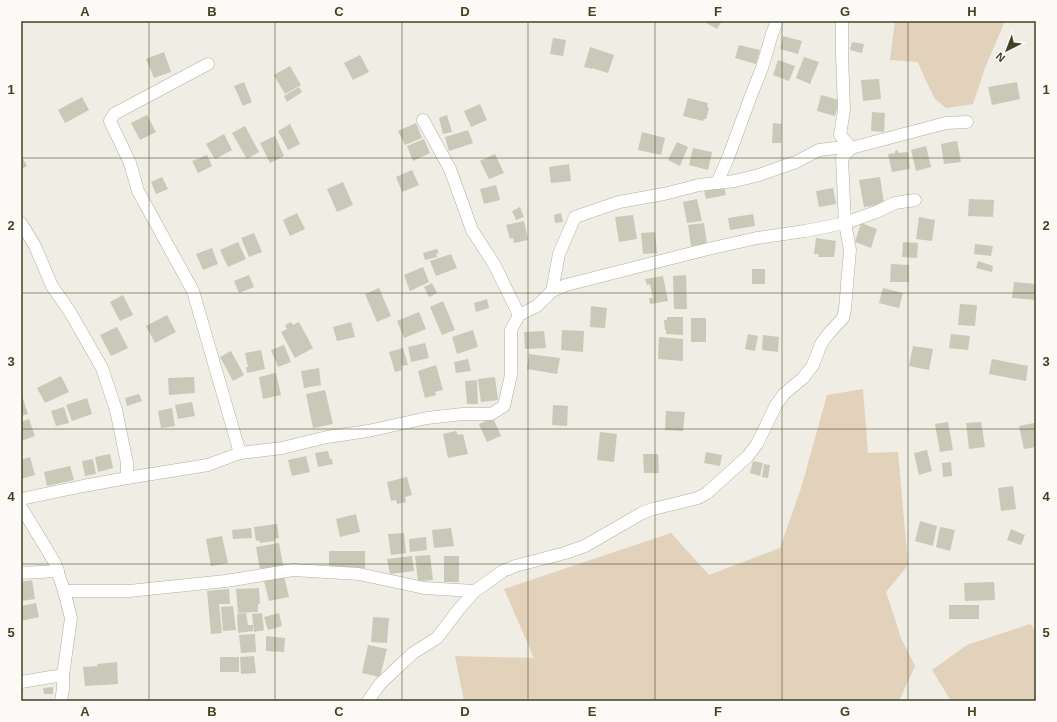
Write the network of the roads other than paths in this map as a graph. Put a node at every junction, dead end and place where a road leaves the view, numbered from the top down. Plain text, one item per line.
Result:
1 (777, 21) edge
2 (842, 21) edge
3 (208, 64) dead end
4 (423, 120) dead end
5 (967, 122) dead end
6 (851, 148) junction
7 (717, 183) junction
8 (915, 200) dead end
9 (845, 222) junction
10 (21, 223) edge
11 (552, 291) junction
12 (519, 315) junction
13 (240, 453) junction
14 (127, 478) junction
15 (21, 500) edge
16 (21, 507) edge
17 (58, 571) junction
18 (21, 573) edge
19 (64, 591) junction
20 (475, 591) junction
21 (63, 675) junction
22 (21, 682) edge
23 (61, 701) edge
24 (368, 701) edge

1 - 7 street
2 - 6 street
3 - 13 street
4 - 12 street
5 - 6 street
6 - 7 street
6 - 9 street
7 - 11 street
8 - 9 street
9 - 11 street
9 - 20 street
10 - 14 street
11 - 12 street
12 - 13 street
13 - 14 street
14 - 15 street
16 - 17 street
17 - 18 street
17 - 19 street
19 - 20 street
19 - 21 street
20 - 24 street
21 - 22 street
21 - 23 street

